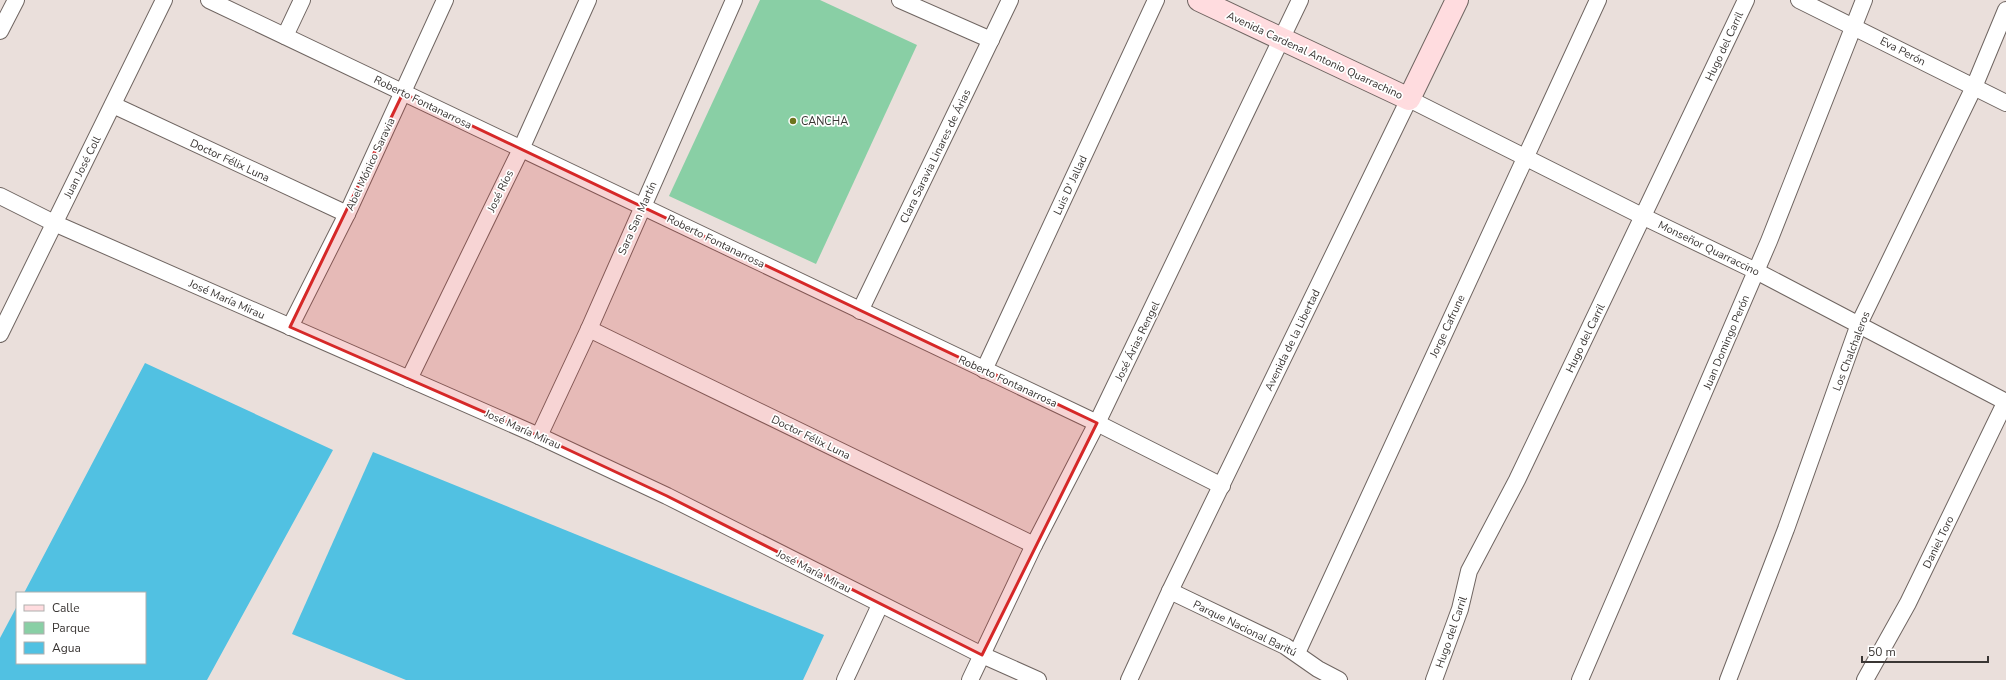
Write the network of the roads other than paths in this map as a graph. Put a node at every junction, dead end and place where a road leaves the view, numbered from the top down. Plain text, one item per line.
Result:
1 (16, 0) edge
2 (164, 0) edge
3 (209, 0) edge
4 (302, 0) edge
5 (446, 0) edge
6 (588, 0) edge
7 (734, 0) edge
8 (900, 0) edge
9 (1010, 0) edge
10 (1156, 0) edge
11 (1199, 0) edge
12 (1300, 0) edge
13 (1457, 0) edge
14 (1598, 0) edge
15 (1746, 0) edge
16 (1799, 0) edge
17 (1864, 0) edge
18 (2006, 10) edge
19 (1853, 26) junction
20 (0, 31) edge
21 (286, 36) junction
22 (1282, 38) junction
23 (991, 40) junction
24 (1974, 87) junction
25 (403, 93) junction
26 (1408, 99) junction
27 (2006, 103) edge
28 (113, 106) junction
29 (521, 149) junction
30 (1525, 156) junction
31 (0, 196) edge
32 (642, 205) junction
33 (347, 214) junction
34 (1644, 217) junction
35 (54, 223) junction
36 (1756, 271) junction
37 (860, 311) junction
38 (1859, 324) junction
39 (290, 327) junction
40 (588, 329) junction
41 (0, 334) edge
42 (984, 370) junction
43 (409, 379) junction
44 (2006, 402) edge
45 (1097, 423) junction
46 (539, 436) junction
47 (1222, 486) junction
48 (1034, 545) junction
49 (1170, 592) junction
50 (880, 604) junction
51 (1297, 654) junction
52 (982, 655) junction
53 (845, 680) edge
54 (970, 680) edge
55 (1038, 680) edge
56 (1129, 680) edge
57 (1339, 680) edge
58 (1434, 680) edge
59 (1580, 680) edge
60 (1728, 680) edge
61 (1865, 680) edge

1 - 20 street
2 - 28 street, Juan José Coll
3 - 21 street, Roberto Fontanarrosa
4 - 21 street
5 - 25 street, Abel Mónico Saravia
6 - 29 street, José Ríos
7 - 32 street, Sara San Martín
8 - 23 street
9 - 23 street, Clara Saravia Linares de Árias
10 - 42 street, Luis D' Jallad
11 - 22 street, Avenida Cardenal Antonio Quarrachino
12 - 22 street, José Árias Rengel
13 - 26 street, Avenida de la Libertad
14 - 30 street, Jorge Cafrune
15 - 34 street, Hugo del Carril
16 - 19 street, Eva Perón
17 - 19 street, Juan Domingo Perón
18 - 24 street, Los Chalchaleros
19 - 24 street, Eva Perón
19 - 36 street, Juan Domingo Perón
21 - 25 street, Roberto Fontanarrosa
22 - 26 street, Avenida Cardenal Antonio Quarrachino
22 - 45 street, José Árias Rengel
23 - 37 street, Clara Saravia Linares de Árias
24 - 27 street, Eva Perón
24 - 38 street, Los Chalchaleros
25 - 29 street, Roberto Fontanarrosa
25 - 33 street, Abel Mónico Saravia
26 - 30 street, Monseñor Quarraccino
26 - 47 street, Avenida de la Libertad
28 - 33 street, Doctor Félix Luna
28 - 35 street, Juan José Coll
29 - 32 street, Roberto Fontanarrosa
29 - 43 street, José Ríos
30 - 34 street, Monseñor Quarraccino
30 - 51 street, Jorge Cafrune
31 - 35 street, José María Mirau
32 - 37 street, Roberto Fontanarrosa
32 - 40 street, Sara San Martín
33 - 39 street, Abel Mónico Saravia
34 - 36 street, Monseñor Quarraccino
34 - 58 street, Hugo del Carril
35 - 39 street, José María Mirau
35 - 41 street, Juan José Coll
36 - 38 street, Monseñor Quarraccino
36 - 59 street, Juan Domingo Perón
37 - 42 street, Roberto Fontanarrosa
38 - 44 street, Monseñor Quarraccino
38 - 60 street, Los Chalchaleros
39 - 43 street, José María Mirau
40 - 46 street, Sara San Martín
40 - 48 street, Doctor Félix Luna
42 - 45 street, Roberto Fontanarrosa
43 - 46 street, José María Mirau
44 - 61 street, Daniel Toro
45 - 47 street, Roberto Fontanarrosa
45 - 48 street, José Árias Rengel
46 - 50 street, José María Mirau
47 - 49 street, Avenida de la Libertad
48 - 52 street, José Árias Rengel
49 - 51 street, Parque Nacional Baritú
49 - 56 street, Avenida de la Libertad
50 - 52 street, José María Mirau
50 - 53 street
51 - 57 street, Parque Nacional Baritú
52 - 54 street, José Árias Rengel
52 - 55 street, José María Mirau

